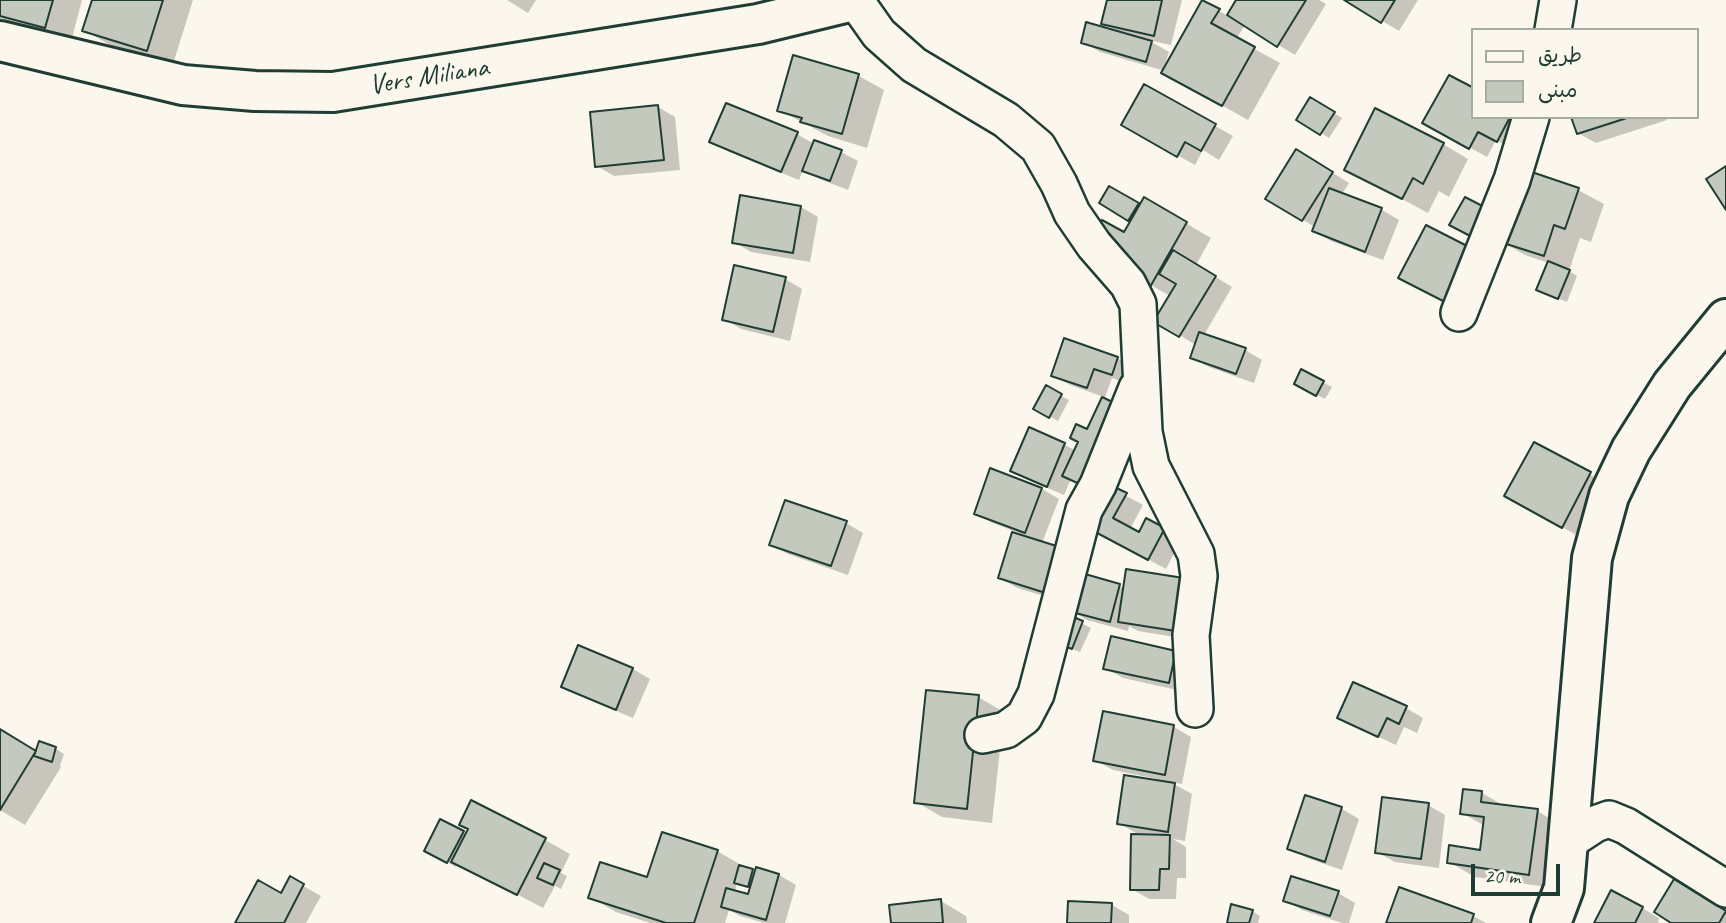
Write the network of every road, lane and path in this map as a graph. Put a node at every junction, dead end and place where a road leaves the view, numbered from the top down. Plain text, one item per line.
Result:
1 (855, 0) edge
2 (1558, 0) edge
3 (1553, 28) edge
4 (0, 41) edge
5 (1530, 119) edge
6 (1459, 313) dead end
7 (1726, 319) edge
8 (1141, 377) junction
9 (1195, 709) dead end
10 (983, 735) dead end
11 (1569, 841) junction
12 (1726, 889) edge
13 (1551, 923) edge

1 - 4 main road, Vers Miliana
1 - 8 street
2 - 3 street
5 - 6 street
7 - 11 main road
8 - 9 street
8 - 10 street
11 - 12 street
11 - 13 main road

